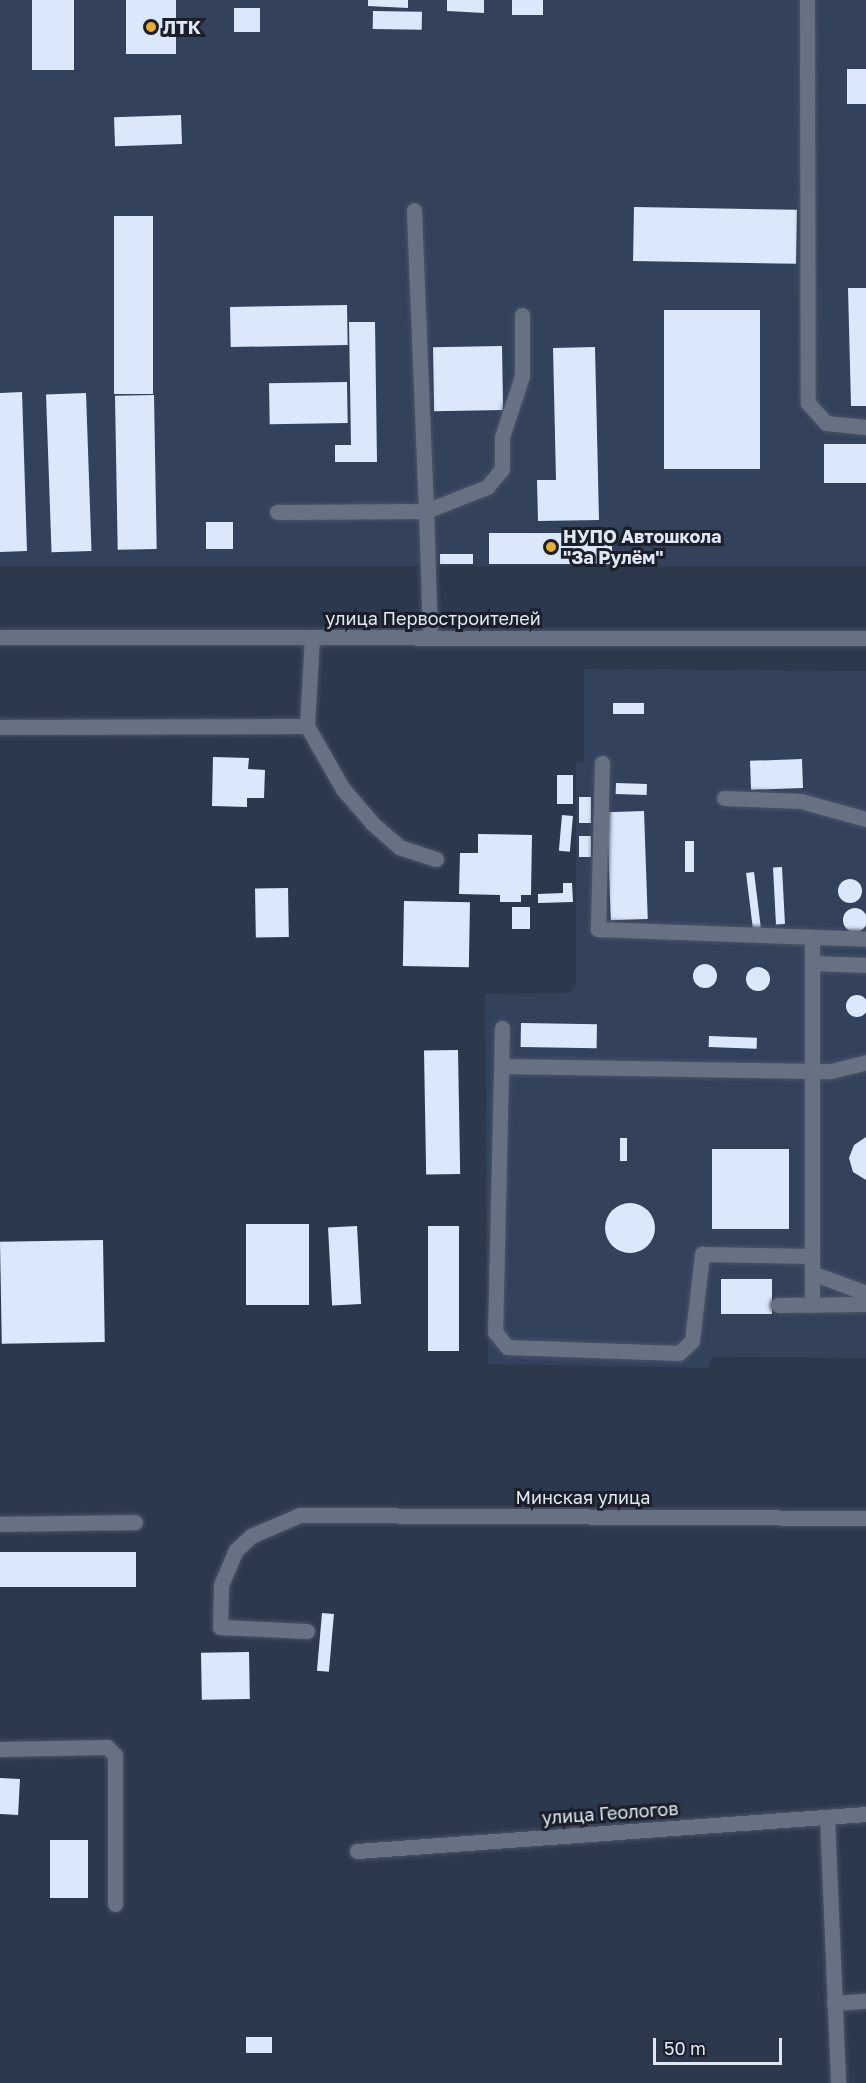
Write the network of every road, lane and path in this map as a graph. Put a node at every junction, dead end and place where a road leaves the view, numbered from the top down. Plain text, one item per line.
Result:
1 (807, 0) edge
2 (414, 210) dead end
3 (522, 315) dead end
4 (866, 427) edge
5 (426, 511) junction
6 (277, 512) dead end
7 (0, 637) edge
8 (312, 637) junction
9 (430, 637) junction
10 (866, 639) edge
11 (307, 726) junction
12 (0, 727) edge
13 (602, 763) dead end
14 (724, 798) dead end
15 (866, 819) edge
16 (436, 859) dead end
17 (866, 939) edge
18 (812, 941) junction
19 (844, 942) junction
20 (812, 963) junction
21 (844, 964) junction
22 (866, 965) edge
23 (502, 1028) dead end
24 (866, 1062) edge
25 (502, 1066) junction
26 (812, 1071) junction
27 (812, 1256) junction
28 (812, 1273) junction
29 (866, 1293) edge
30 (866, 1304) edge
31 (778, 1305) dead end
32 (812, 1305) junction
33 (866, 1518) edge
34 (135, 1522) dead end
35 (0, 1524) edge
36 (307, 1631) dead end
37 (0, 1749) edge
38 (866, 1814) edge
39 (827, 1817) junction
40 (357, 1851) dead end
41 (115, 1904) dead end
42 (866, 2001) edge
43 (834, 2003) junction
44 (838, 2083) edge

1 - 4 street
2 - 5 street
3 - 5 street
5 - 6 street
5 - 9 street
7 - 8 street, улица Первостроителей
8 - 9 street, улица Первостроителей
8 - 11 street
9 - 10 street, улица Первостроителей
11 - 12 street
11 - 16 street
13 - 18 street
14 - 15 street
17 - 19 street
18 - 19 street
18 - 20 street
19 - 21 street
20 - 21 street
20 - 26 street
21 - 22 street
23 - 25 street
24 - 26 street
25 - 26 street
25 - 27 street
26 - 27 street
27 - 28 street
28 - 29 street
28 - 32 street
30 - 32 street
31 - 32 street
33 - 36 street, Минская улица
34 - 35 street
37 - 41 street
38 - 39 street, улица Геологов
39 - 40 street, улица Геологов
39 - 43 street
42 - 43 street
43 - 44 street

